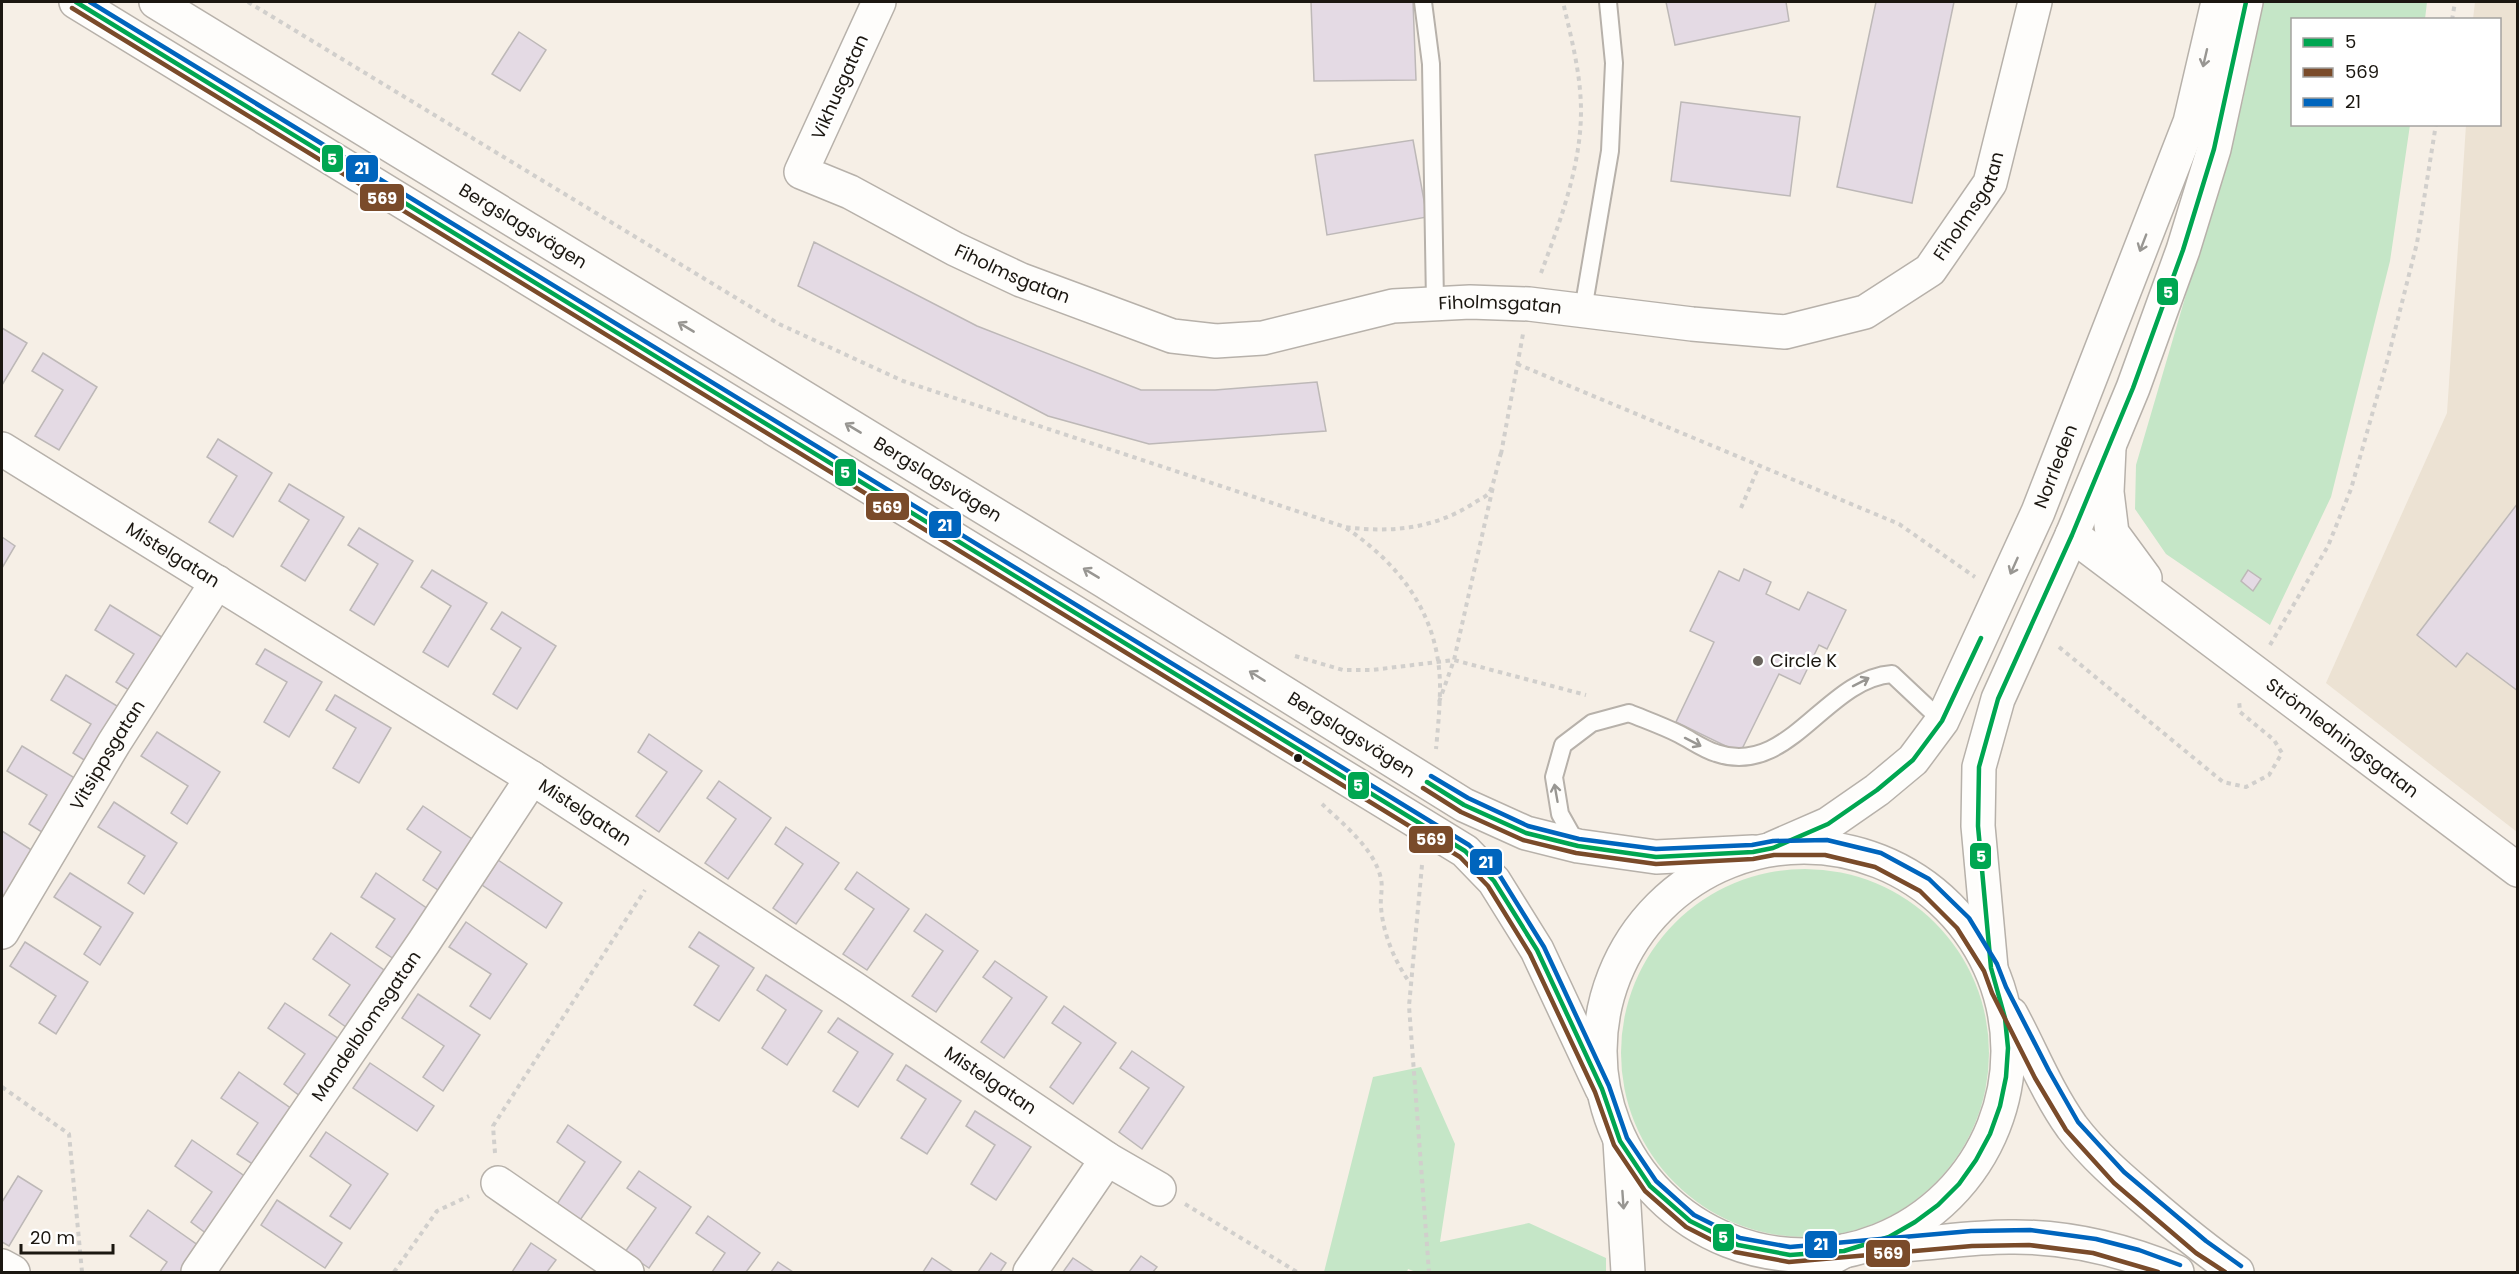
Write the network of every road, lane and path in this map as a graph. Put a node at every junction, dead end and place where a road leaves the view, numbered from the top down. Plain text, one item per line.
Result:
1 (76, 2) edge
2 (156, 2) edge
3 (248, 2) edge
4 (879, 2) edge
5 (1423, 2) edge
6 (1563, 2) edge
7 (1608, 2) edge
8 (2035, 2) edge
9 (2218, 2) edge
10 (2246, 2) edge
11 (2455, 2) edge
12 (2452, 18) edge
13 (2436, 126) edge
14 (801, 172) joint
15 (1436, 302) junction
16 (1529, 304) junction
17 (1583, 310) junction
18 (1517, 364) junction
19 (2109, 446) junction
20 (2, 449) edge
21 (1501, 453) junction
22 (1759, 466) junction
23 (1741, 508) dead end
24 (2038, 512) junction
25 (1345, 527) junction
26 (2072, 536) junction
27 (1976, 578) dead end
28 (217, 582) junction
29 (2166, 606) junction
30 (2059, 647) dead end
31 (1295, 656) dead end
32 (1454, 660) junction
33 (1438, 662) junction
34 (2253, 670) junction
35 (1586, 695) dead end
36 (1439, 702) junction
37 (1942, 722) junction
38 (1436, 751) dead end
39 (532, 778) junction
40 (1317, 799) dead end
41 (1578, 846) junction
42 (1763, 850) junction
43 (662, 863) junction
44 (1422, 866) dead end
45 (2517, 870) edge
46 (2, 932) edge
47 (1995, 979) junction
48 (1410, 983) junction
49 (2, 1087) edge
50 (1602, 1089) junction
51 (1620, 1141) junction
52 (1107, 1159) junction
53 (498, 1183) junction
54 (1160, 1189) joint
55 (1852, 1249) junction
56 (2, 1266) edge
57 (13, 1272) edge
58 (82, 1272) edge
59 (198, 1272) edge
60 (394, 1272) edge
61 (627, 1272) edge
62 (1030, 1272) edge
63 (1297, 1272) edge
64 (1429, 1272) edge
65 (1628, 1272) edge
66 (1806, 1272) edge
67 (2177, 1272) edge
68 (2237, 1272) edge

1 - 50 main road
41 -> 2 main road, Bergslagsvägen
3 - 25 path
4 - 14 main road, Vikhusgatan
5 - 15 lane
6 - 16 path
7 - 17 lane
8 - 17 main road, Fiholmsgatan
9 -> 24 main road, Norrleden
10 - 19 main road
11 - 12 path
13 - 34 path
14 - 15 main road, Fiholmsgatan
15 - 16 main road, Fiholmsgatan
16 - 17 main road, Fiholmsgatan
16 - 18 path
18 - 21 path
18 - 22 path
19 - 26 main road
19 - 29 main road, Strömledningsgatan
20 - 28 main road, Mistelgatan
21 - 25 path
21 - 32 path
22 - 23 path
22 - 27 path
24 - 26 main road, Strömledningsgatan
24 -> 37 main road, Norrleden
25 - 33 path
26 - 29 main road, Strömledningsgatan
26 - 47 main road
28 - 39 main road, Mistelgatan
28 - 46 main road, Vitsippsgatan
29 - 34 main road, Strömledningsgatan
30 - 34 path
31 - 33 path
32 - 33 path
32 - 35 path
32 - 36 path
33 - 36 path
34 - 45 main road, Strömledningsgatan
36 - 38 path
41 -> 37 lane
37 - 42 main road, Norrleden
39 - 43 main road, Mistelgatan
39 - 59 main road, Mandelblomsgatan
40 - 48 path
41 - 42 main road, Bergslagsvägen
42 - 47 main road, Bergslagsvägen
42 - 50 main road, Norrleden
43 - 52 main road, Mistelgatan
43 - 53 path
44 - 48 path
47 - 55 main road
47 - 68 main road
48 - 64 path
49 - 58 path
50 - 51 main road
51 - 55 main road
51 -> 65 main road
52 - 54 main road, Mistelgatan
52 - 62 main road
53 - 60 path
53 - 61 main road
54 - 63 path
55 - 66 main road
55 - 67 main road
56 - 57 main road

